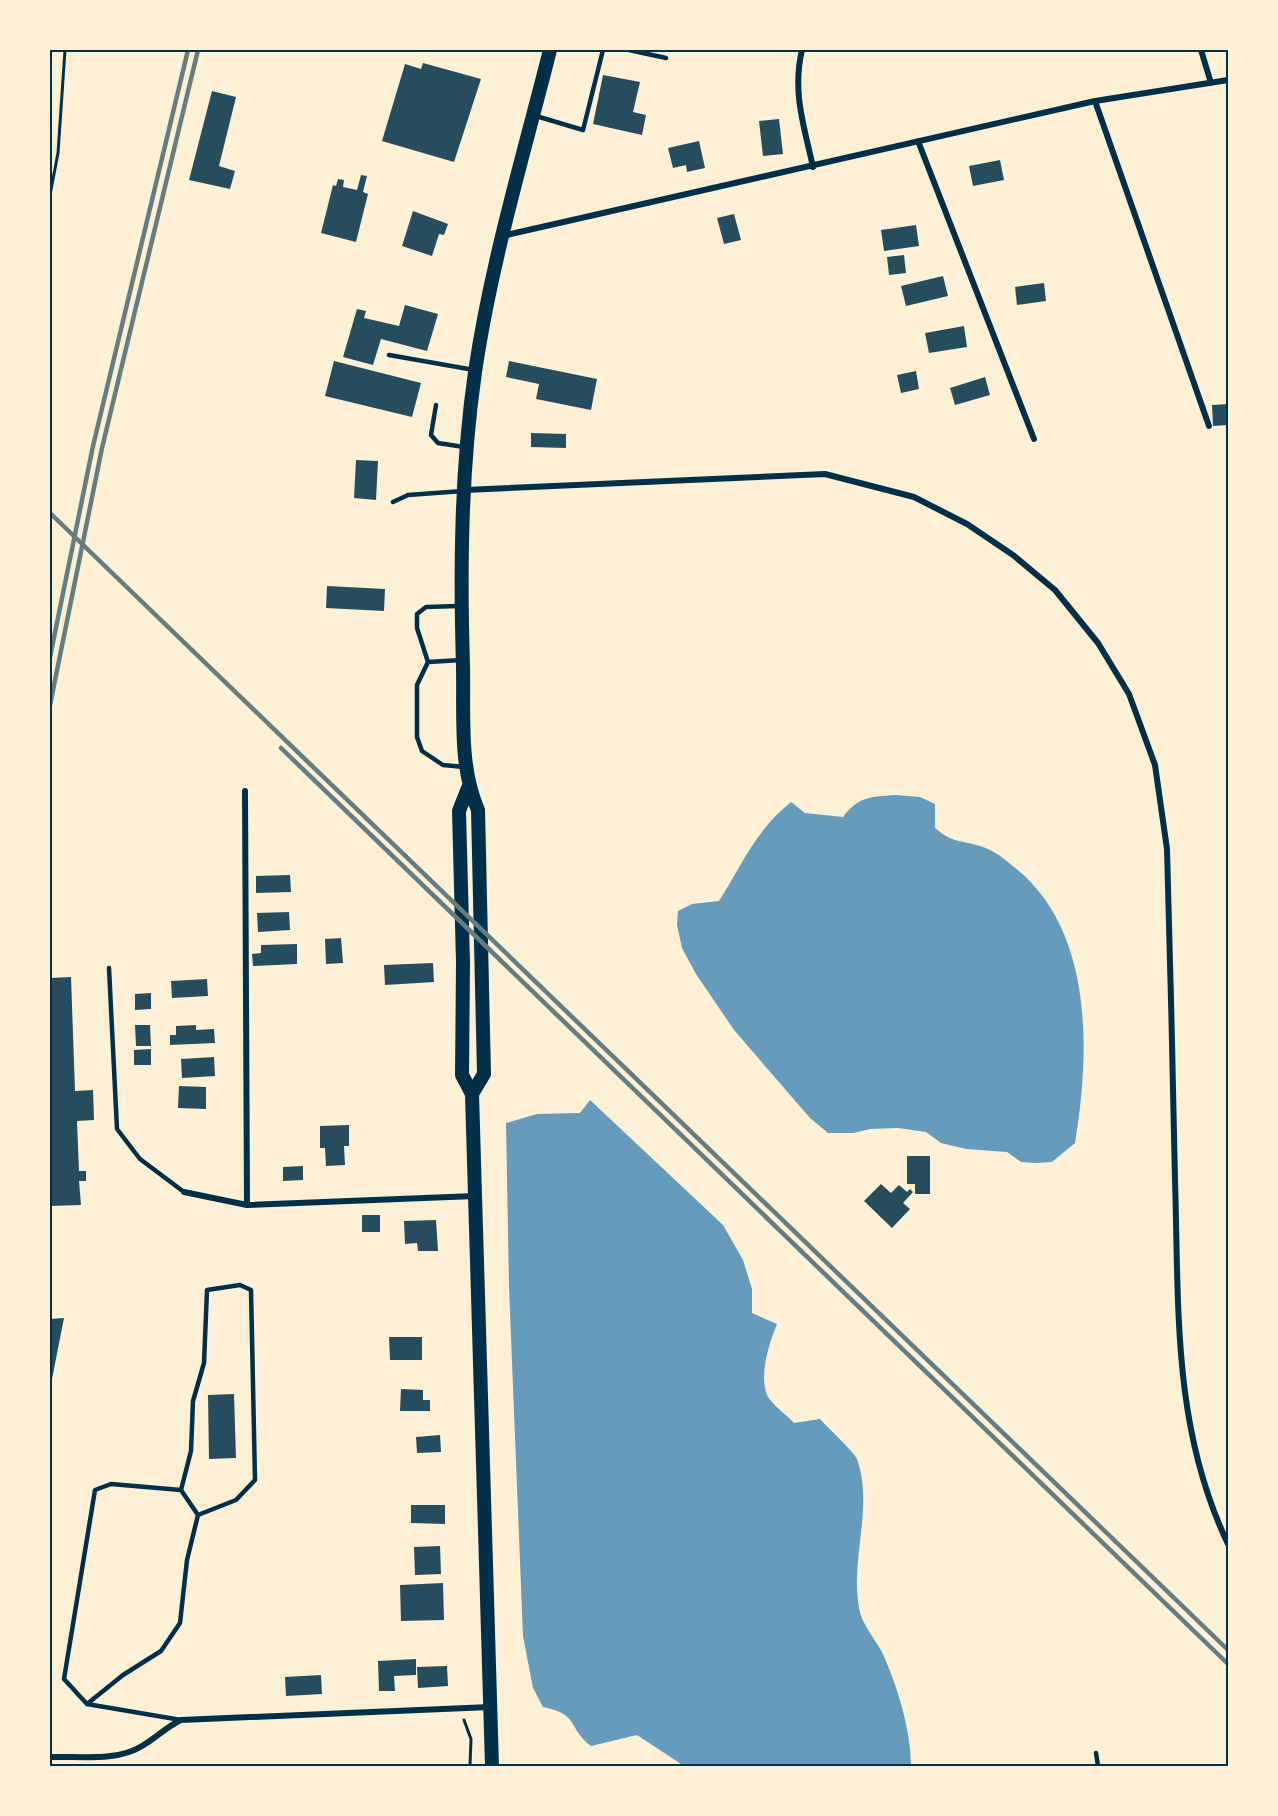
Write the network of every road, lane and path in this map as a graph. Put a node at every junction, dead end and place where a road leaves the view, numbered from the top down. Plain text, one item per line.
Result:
1 (65, 50) edge
2 (550, 50) edge
3 (603, 50) edge
4 (629, 50) edge
5 (802, 50) edge
6 (1201, 50) edge
7 (666, 58) dead end
8 (1228, 80) edge
9 (1211, 83) junction
10 (1095, 101) junction
11 (533, 116) junction
12 (918, 141) junction
13 (813, 167) junction
14 (50, 195) edge
15 (502, 236) junction
16 (389, 354) dead end
17 (475, 371) junction
18 (436, 405) dead end
19 (1209, 426) dead end
20 (1034, 439) dead end
21 (467, 447) junction
22 (462, 490) junction
23 (393, 502) dead end
24 (462, 606) junction
25 (463, 660) junction
26 (428, 662) junction
27 (467, 767) junction
28 (468, 788) junction
29 (245, 791) dead end
30 (109, 968) dead end
31 (472, 1094) junction
32 (184, 1192) joint
33 (475, 1196) junction
34 (247, 1205) junction
35 (182, 1490) junction
36 (198, 1515) junction
37 (1228, 1544) edge
38 (87, 1704) junction
39 (490, 1707) junction
40 (181, 1720) junction
41 (464, 1720) dead end
42 (1096, 1753) dead end
43 (50, 1757) edge
44 (470, 1767) edge
45 (492, 1767) edge
46 (1098, 1767) edge

1 - 14 path
2 - 11 main road
3 - 11 lane
4 - 7 lane
5 - 13 street
6 - 9 street
8 - 9 street
9 - 10 street
10 - 12 street
10 - 19 street
11 - 15 main road
12 - 13 street
12 - 20 street
13 - 15 street
15 - 17 main road
16 - 17 lane
17 - 21 main road
18 - 21 lane
21 - 22 main road
22 - 23 lane
22 - 24 main road
22 - 37 street
24 - 25 main road
24 - 26 lane
25 - 26 lane
25 - 27 main road
26 - 27 lane
27 - 28 main road
28 - 31 main road
28 - 31 main road
29 - 34 street
30 - 32 lane
31 - 33 main road
32 - 34 street
33 - 34 street
33 - 39 main road
35 - 36 lane
35 - 36 lane
35 - 38 lane
36 - 38 lane
38 - 40 lane
39 - 40 street
39 - 45 main road
40 - 43 street
41 - 44 path
42 - 46 lane

